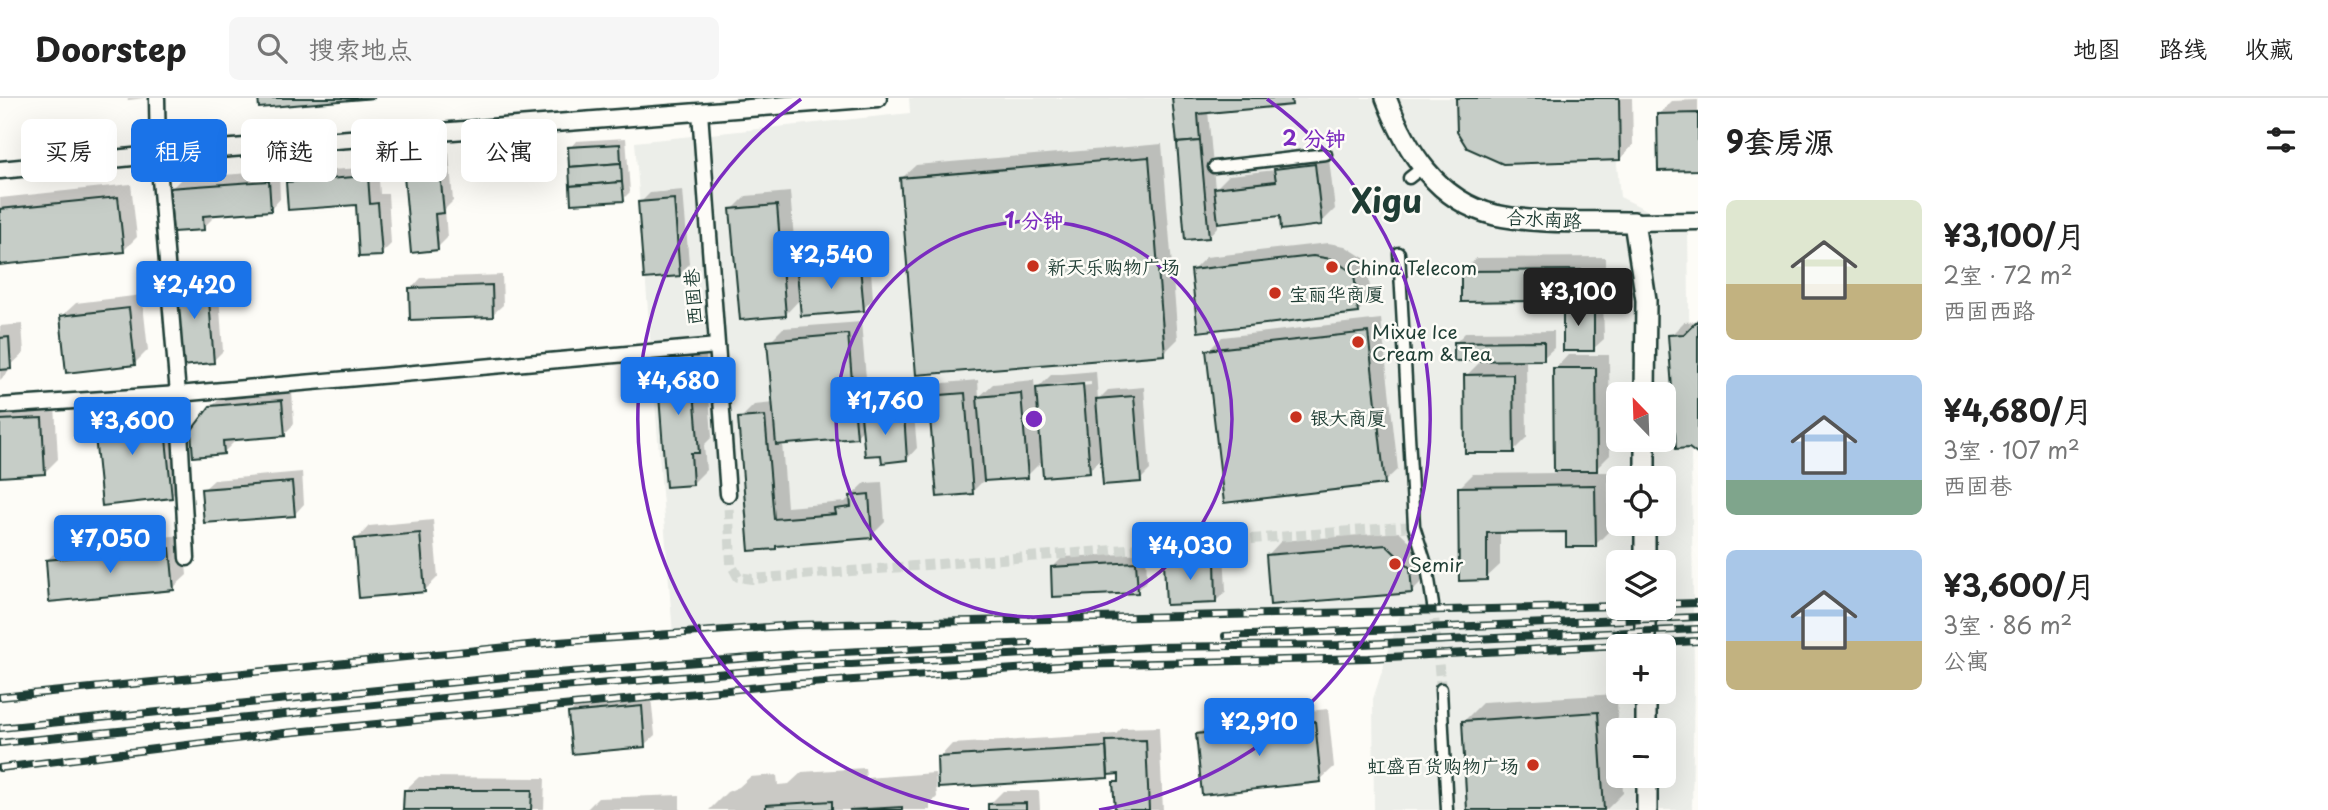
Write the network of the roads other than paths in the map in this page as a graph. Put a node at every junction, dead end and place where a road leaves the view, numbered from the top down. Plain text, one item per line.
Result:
1 (157, 98) edge
2 (878, 98) edge
3 (1386, 98) edge
4 (700, 105) edge
5 (157, 119) edge
6 (227, 148) edge
7 (1326, 154) dead end
8 (131, 158) edge
9 (1214, 167) dead end
10 (0, 170) edge
11 (160, 182) edge
12 (1698, 221) edge
13 (1634, 222) junction
14 (1399, 253) dead end
15 (717, 346) junction
16 (1646, 382) edge
17 (178, 394) junction
18 (0, 407) edge
19 (728, 494) tunnel mouth
20 (187, 558) dead end
21 (1433, 604) tunnel mouth
22 (1441, 689) tunnel mouth
23 (1647, 788) edge
24 (1447, 810) edge
25 (1647, 810) edge

1 - 5 street
2 - 4 street
3 - 13 main road, 合水南路
4 - 6 street
4 - 15 street, 西固巷
7 - 9 street
8 - 10 street
11 - 17 street
12 - 13 street
13 - 16 main road
14 - 21 street
15 - 17 street
15 - 19 street, 西固巷
17 - 18 street
17 - 20 street
22 - 24 street
23 - 25 main road

